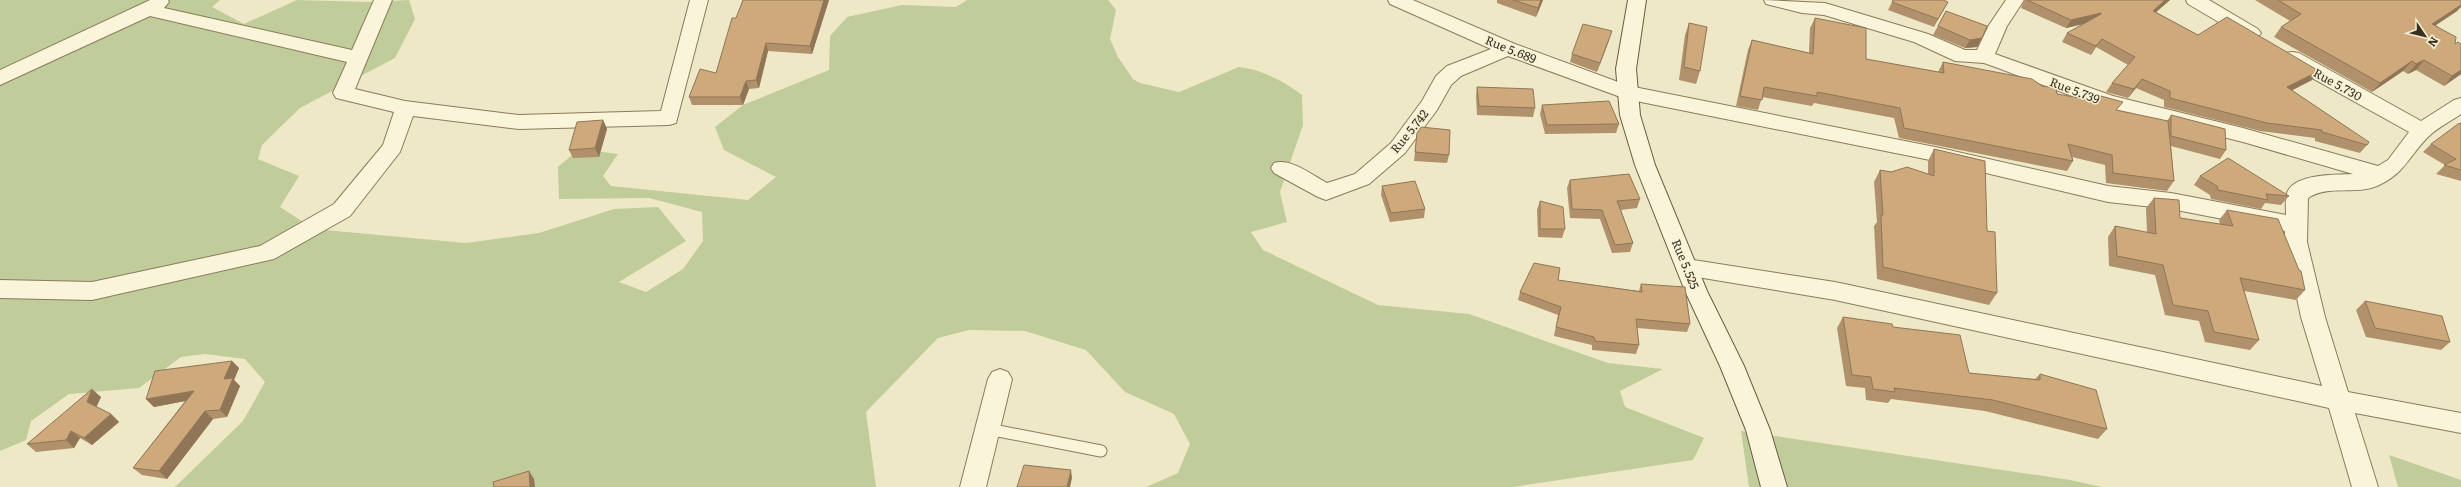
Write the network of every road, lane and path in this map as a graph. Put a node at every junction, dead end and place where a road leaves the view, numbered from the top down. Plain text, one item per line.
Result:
1 (383, 0) edge
2 (699, 0) edge
3 (1397, 0) edge
4 (1637, 0) edge
5 (1773, 0) edge
6 (2015, 0) edge
7 (2195, 0) edge
8 (155, 5) edge
9 (1508, 49) junction
10 (1984, 57) junction
11 (358, 58) junction
12 (0, 78) edge
13 (1626, 92) junction
14 (2461, 105) edge
15 (405, 108) junction
16 (2422, 130) junction
17 (1281, 168) dead end
18 (2381, 174) junction
19 (2296, 225) junction
20 (1687, 268) junction
21 (0, 289) edge
22 (1000, 379) dead end
23 (2339, 400) junction
24 (2461, 423) edge
25 (988, 429) junction
26 (1101, 451) dead end
27 (973, 487) edge
28 (1774, 487) edge
29 (2365, 487) edge

1 - 11 street
2 - 15 street
3 - 9 street, Rue 5.689
4 - 13 street, Rue 5.525
5 - 10 street, Rue 5.739
6 - 10 street
7 - 16 street, Rue 5.730
8 - 11 street
8 - 12 street
9 - 13 street, Rue 5.689
9 - 17 street, Rue 5.742
10 - 18 street, Rue 5.739
11 - 15 street
13 - 19 street, Rue 5.689
13 - 20 street, Rue 5.525
14 - 16 street
15 - 21 street
16 - 18 street
18 - 19 street
19 - 23 street
20 - 23 street
20 - 28 street, Rue 5.525
22 - 25 street
23 - 24 street
23 - 29 street
25 - 26 lane
25 - 27 street

